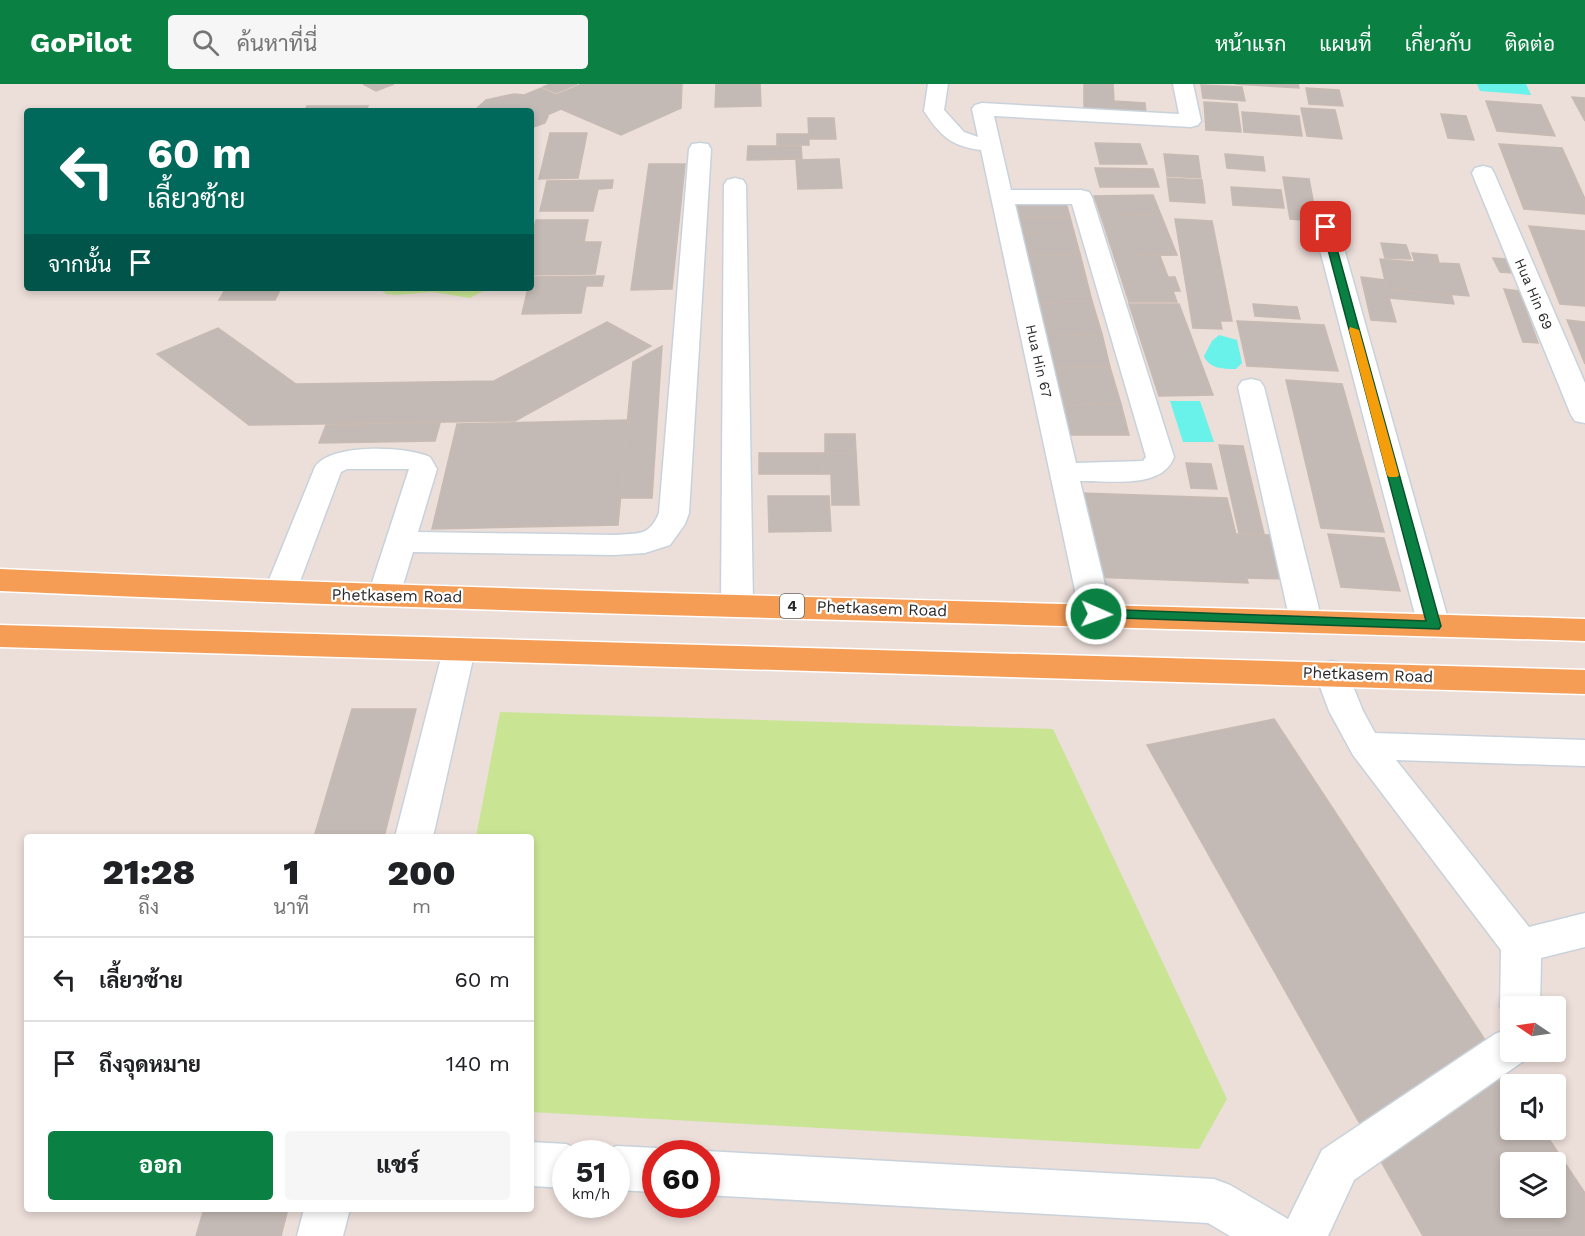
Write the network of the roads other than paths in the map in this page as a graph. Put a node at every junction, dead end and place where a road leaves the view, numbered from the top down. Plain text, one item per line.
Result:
1 (938, 84) edge
2 (1183, 84) edge
3 (990, 144) junction
4 (700, 149) dead end
5 (1483, 173) dead end
6 (735, 185) dead end
7 (1002, 197) junction
8 (1326, 227) dead end
9 (1251, 387) dead end
10 (1585, 415) edge
11 (1064, 471) junction
12 (400, 542) junction
13 (0, 580) edge
14 (280, 592) junction
15 (384, 595) junction
16 (737, 604) junction
17 (1096, 614) junction
18 (1306, 621) junction
19 (1434, 626) junction
20 (1585, 630) edge
21 (0, 636) edge
22 (459, 650) junction
23 (1332, 673) junction
24 (1585, 682) edge
25 (1365, 746) junction
26 (1585, 753) edge
27 (415, 834) edge
28 (1585, 930) edge
29 (1521, 946) junction
30 (1520, 996) edge
31 (1500, 1054) edge
32 (534, 1164) edge
33 (552, 1165) edge
34 (720, 1174) edge
35 (326, 1212) edge
36 (320, 1236) edge
37 (1273, 1236) edge
38 (1304, 1236) edge

1 - 3 street
2 - 3 street, Hua Hin 67
3 - 7 street, Hua Hin 67
4 - 12 street
5 - 10 street, Hua Hin 69
6 - 16 street
7 - 11 street, Hua Hin 67
7 - 11 street
8 - 19 street
9 - 18 street
11 - 17 street, Hua Hin 67
12 - 14 street
12 - 15 street
13 - 14 main road, Phetkasem Road / 4
14 - 15 main road, Phetkasem Road / 4
15 - 16 main road, Phetkasem Road / 4
16 - 17 main road, Phetkasem Road / 4
17 - 18 main road, Phetkasem Road / 4
18 - 19 main road, Phetkasem Road / 4
19 - 20 main road, Phetkasem Road / 4
21 - 22 main road, Phetkasem Road
22 - 23 main road, Phetkasem Road
22 - 27 street
23 - 24 main road, Phetkasem Road
23 - 25 street
25 - 26 street
25 - 29 street
28 - 29 street
29 - 30 street
31 - 38 street
32 - 33 street
34 - 37 street
35 - 36 street

